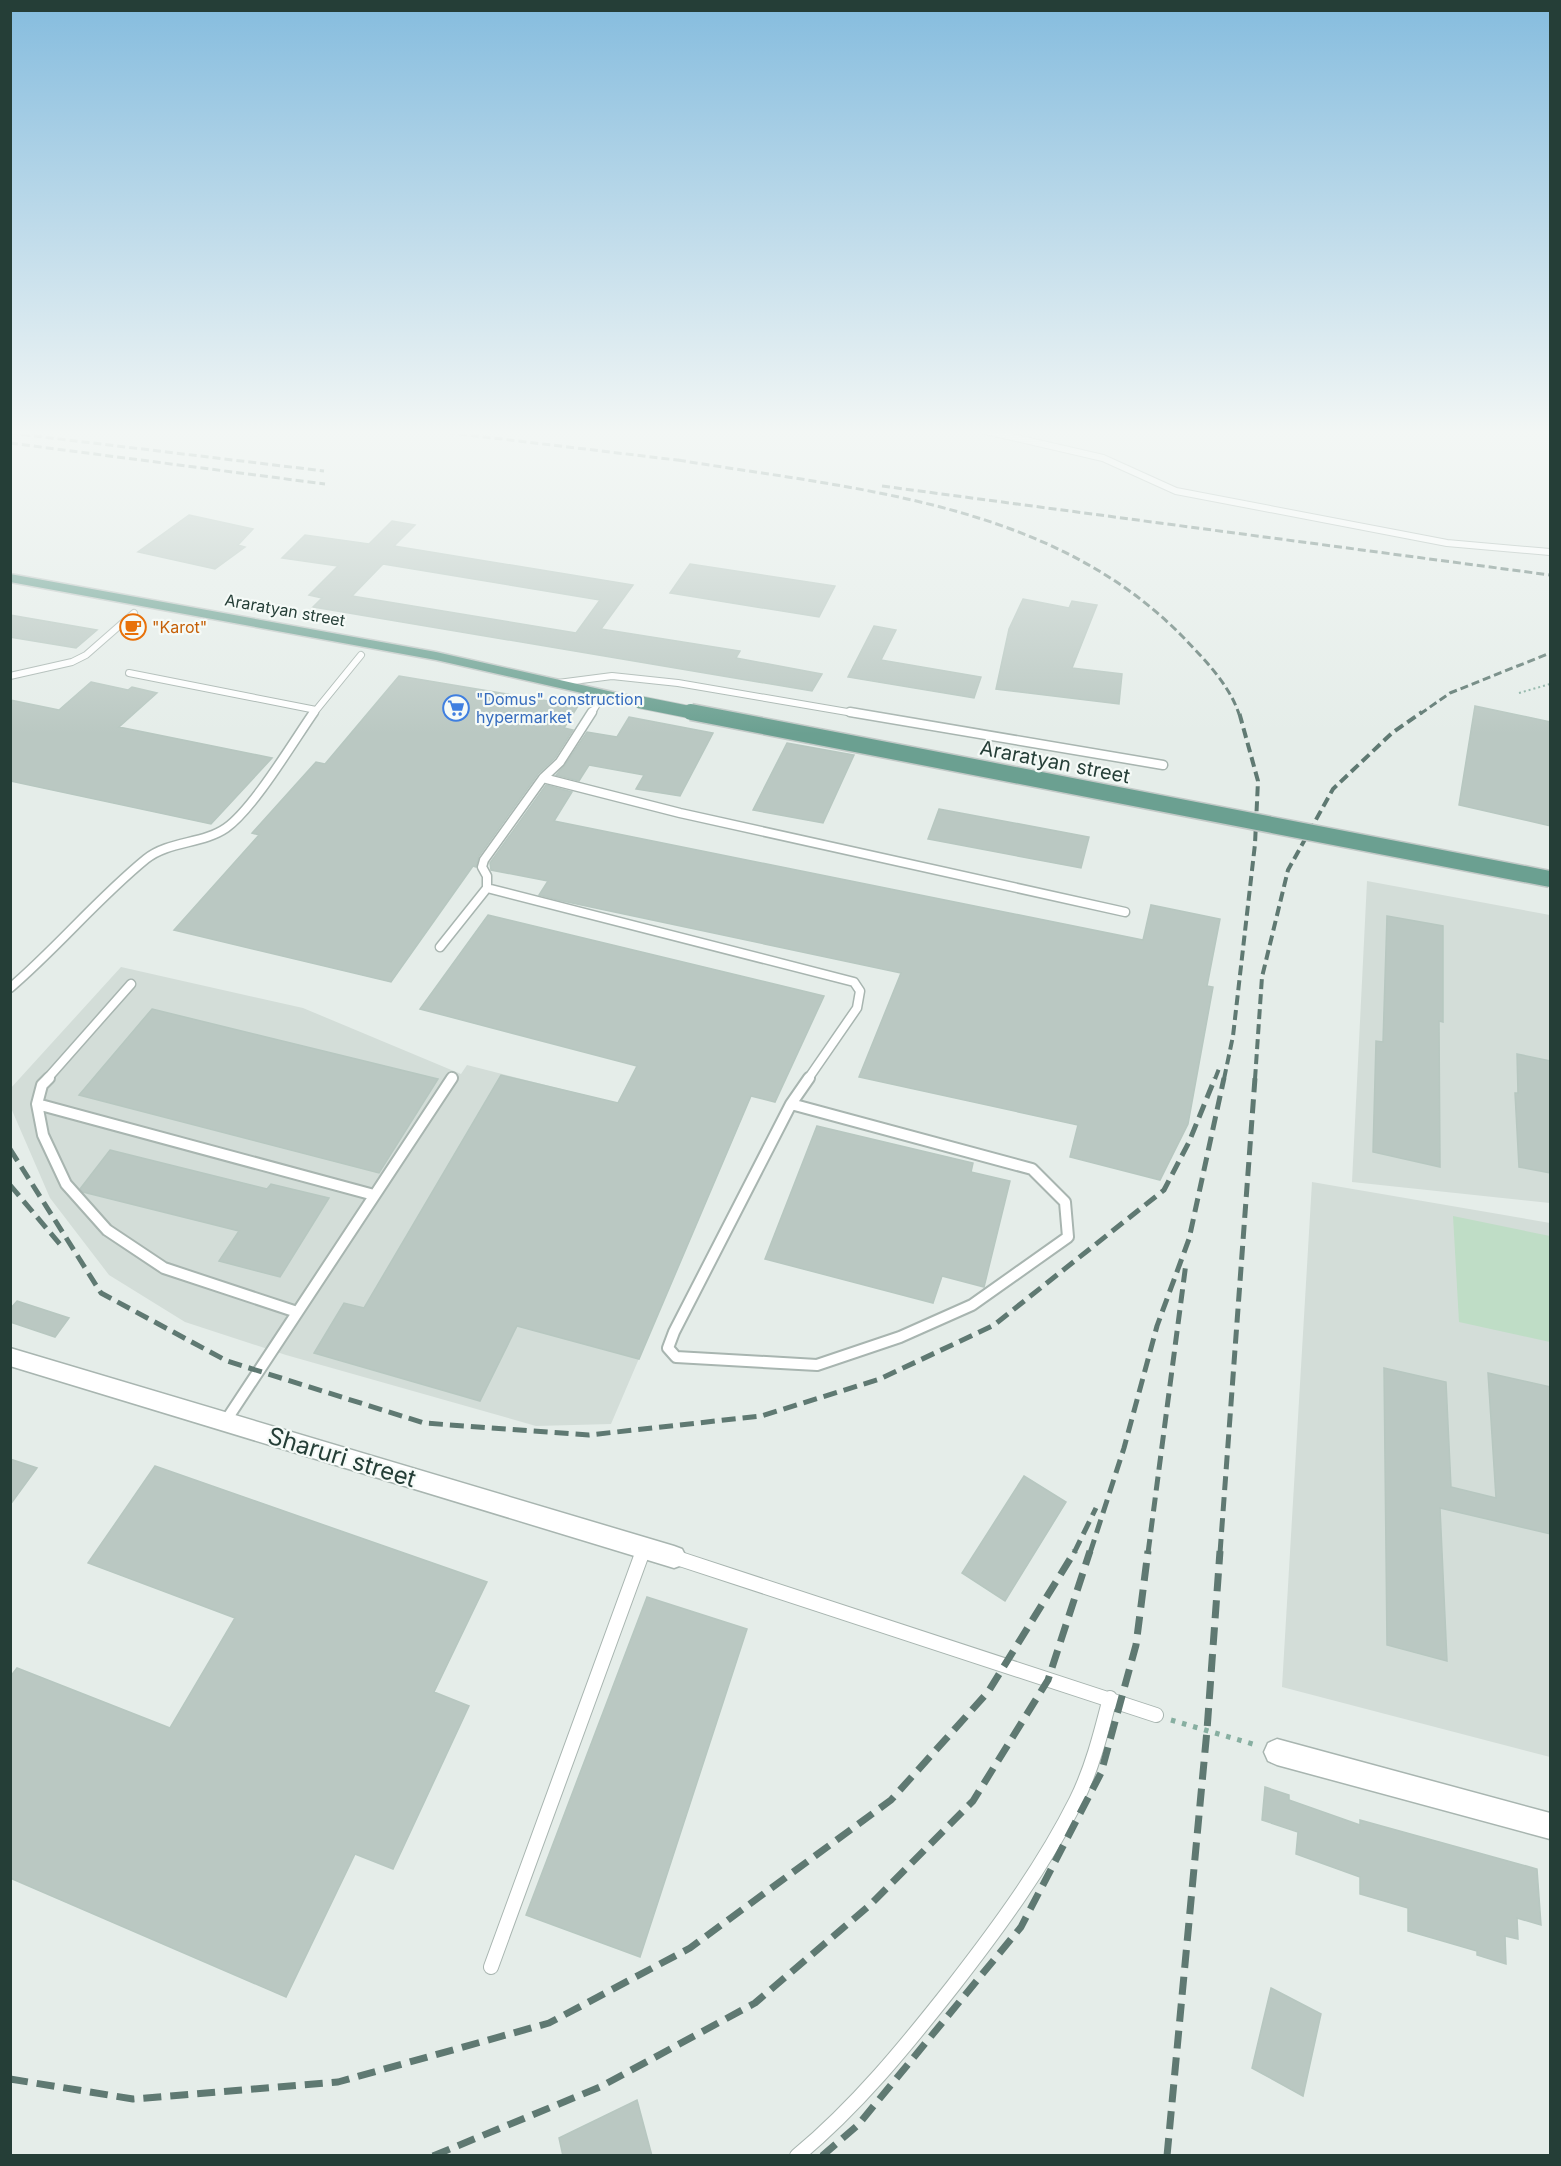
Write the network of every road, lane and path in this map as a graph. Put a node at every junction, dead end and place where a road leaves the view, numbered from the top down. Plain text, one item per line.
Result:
1 (1390, 532) edge
2 (1551, 552) edge
3 (10, 578) edge
4 (10, 590) edge
5 (134, 613) junction
6 (361, 655) junction
7 (129, 673) dead end
8 (10, 676) edge
9 (551, 684) junction
10 (1551, 684) edge
11 (1519, 693) dead end
12 (603, 696) junction
13 (316, 711) junction
14 (1163, 765) dead end
15 (543, 778) junction
16 (1551, 879) edge
17 (487, 888) junction
18 (1125, 912) dead end
19 (440, 947) dead end
20 (131, 984) dead end
21 (10, 988) edge
22 (452, 1077) dead end
23 (37, 1104) junction
24 (791, 1104) junction
25 (374, 1195) junction
26 (297, 1312) junction
27 (10, 1357) edge
28 (225, 1422) junction
29 (644, 1548) junction
30 (674, 1557) joint
31 (1110, 1698) junction
32 (1156, 1715) joint
33 (1277, 1752) joint
34 (1551, 1826) edge
35 (491, 1967) dead end
36 (797, 2156) edge

1 - 2 lane
3 - 9 main road, Araratyan street
4 - 5 main road, Araratyan street
5 - 6 main road, Araratyan street
5 - 8 lane
6 - 9 main road, Araratyan street
6 - 13 lane
7 - 13 lane
9 - 12 main road, Araratyan street
9 - 14 lane
10 - 11 path
12 - 15 lane
12 - 16 main road, Araratyan street, bridge
13 - 21 lane
15 - 17 lane
15 - 18 lane
17 - 19 lane
17 - 24 lane
20 - 23 lane
22 - 25 lane
23 - 25 lane
23 - 26 lane
24 - 24 lane
25 - 26 lane
26 - 28 lane
27 - 28 street, Sharuri street
28 - 29 street, Sharuri street
29 - 30 street, Sharuri street
29 - 35 lane
30 - 31 lane
31 - 32 lane
31 - 36 lane
32 - 33 path
33 - 34 street

